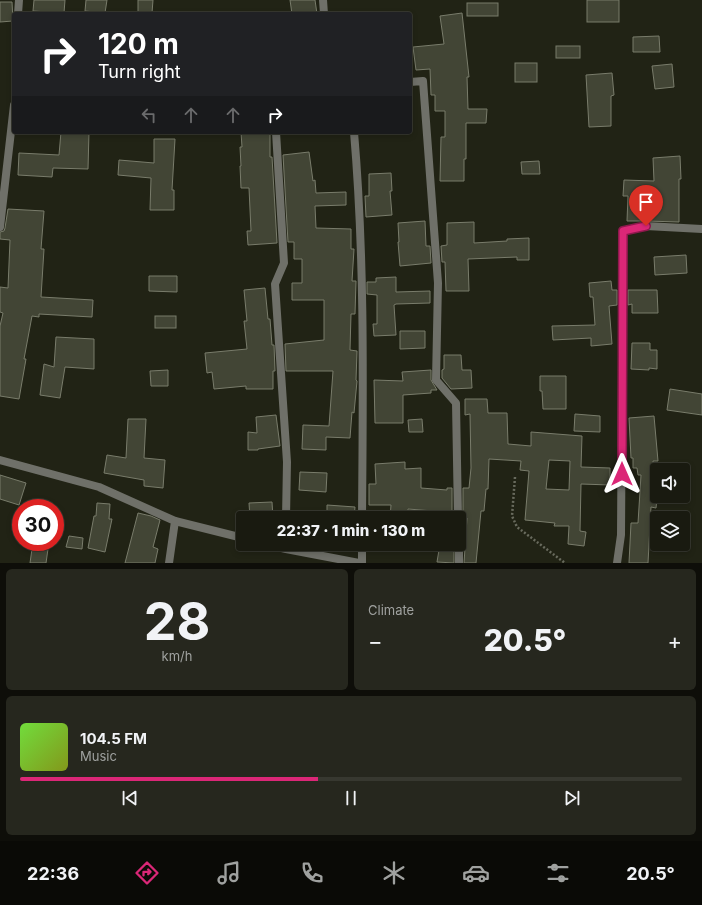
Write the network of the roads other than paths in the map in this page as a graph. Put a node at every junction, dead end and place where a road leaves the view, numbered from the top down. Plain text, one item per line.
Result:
1 (19, 0) edge
2 (323, 0) edge
3 (18, 12) edge
4 (324, 12) edge
5 (412, 82) edge
6 (12, 122) edge
7 (276, 134) edge
8 (354, 134) edge
9 (0, 227) edge
10 (702, 229) edge
11 (0, 460) edge
12 (286, 511) edge
13 (362, 511) edge
14 (458, 511) edge
15 (175, 521) junction
16 (236, 536) edge
17 (304, 551) edge
18 (362, 551) edge
19 (459, 551) edge
20 (169, 563) edge
21 (359, 563) edge
22 (362, 563) edge
23 (459, 563) edge
24 (617, 563) edge

1 - 3 street
2 - 4 street
5 - 14 street
6 - 9 street
7 - 12 street
8 - 13 street
10 - 24 street
11 - 15 street
15 - 16 street
15 - 20 street
17 - 21 street
18 - 22 street
19 - 23 street

